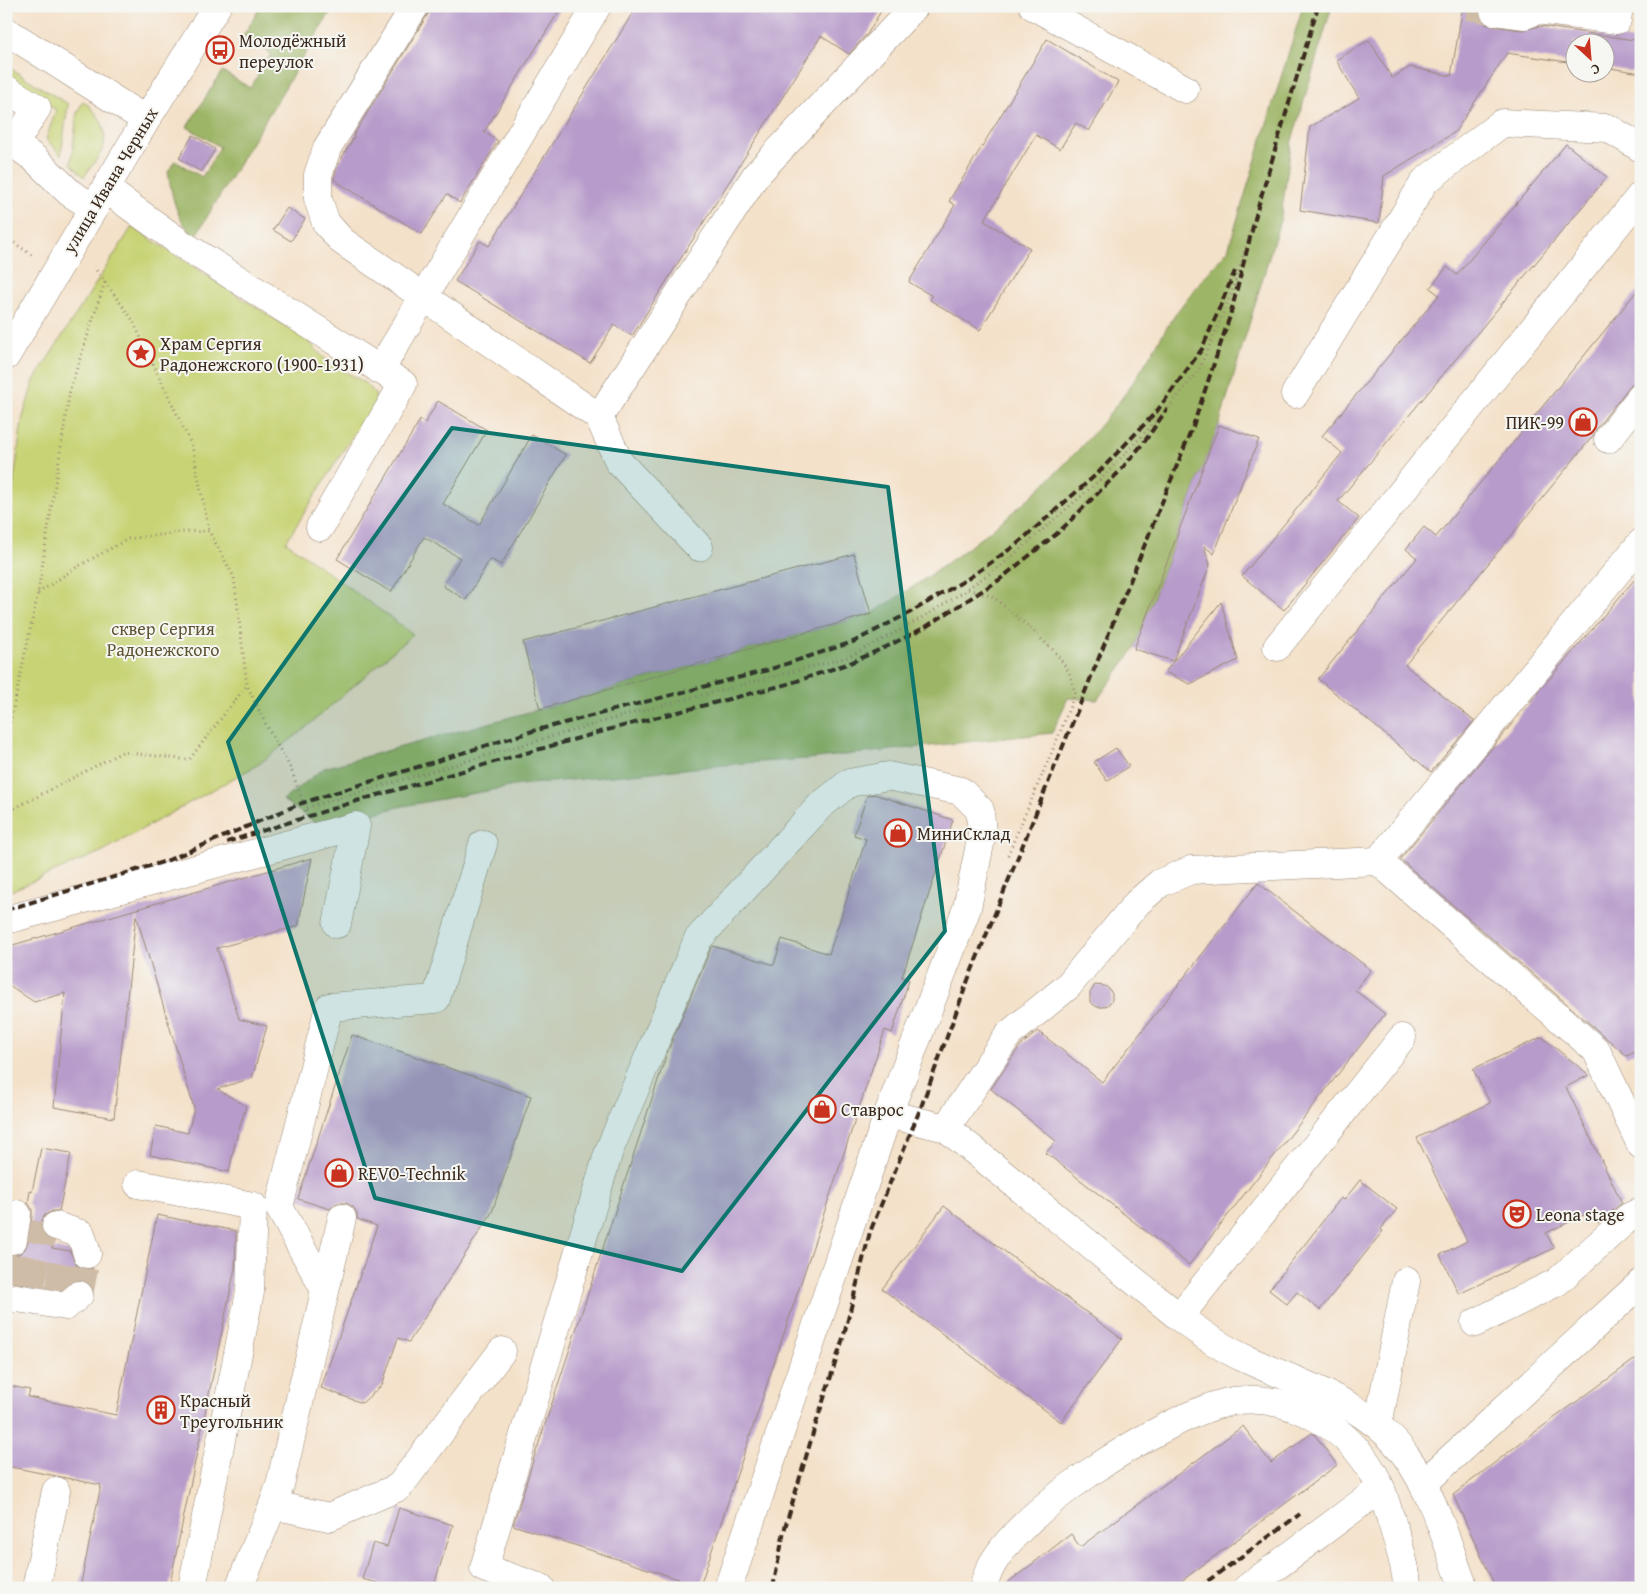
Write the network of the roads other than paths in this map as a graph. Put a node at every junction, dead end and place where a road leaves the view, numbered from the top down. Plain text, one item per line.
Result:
1 (217, 6) edge
2 (415, 6) edge
3 (597, 6) edge
4 (916, 6) edge
5 (1033, 6) edge
6 (1619, 6) edge
7 (1538, 8) edge
8 (1494, 11) dead end
9 (6, 32) edge
10 (6, 89) edge
11 (1185, 89) dead end
12 (146, 120) junction
13 (1641, 148) edge
14 (10, 150) edge
15 (1641, 195) edge
16 (100, 199) junction
17 (423, 297) junction
18 (6, 356) edge
19 (380, 370) junction
20 (1295, 394) dead end
21 (1641, 397) edge
22 (600, 417) junction
23 (1608, 439) dead end
24 (320, 527) dead end
25 (1641, 543) edge
26 (699, 548) dead end
27 (1277, 647) dead end
28 (483, 844) dead end
29 (1378, 861) junction
30 (6, 920) edge
31 (337, 924) dead end
32 (1402, 1038) dead end
33 (888, 1114) junction
34 (946, 1128) junction
35 (1641, 1145) edge
36 (138, 1184) dead end
37 (1641, 1211) edge
38 (342, 1218) dead end
39 (1406, 1281) dead end
40 (1641, 1283) edge
41 (325, 1290) junction
42 (1179, 1317) junction
43 (1475, 1323) dead end
44 (502, 1351) dead end
45 (1378, 1425) junction
46 (1423, 1484) junction
47 (1381, 1488) junction
48 (56, 1491) dead end
49 (273, 1505) junction
50 (36, 1588) edge
51 (192, 1588) edge
52 (239, 1588) edge
53 (540, 1588) edge
54 (728, 1588) edge
55 (984, 1588) edge
56 (1248, 1588) edge
57 (1407, 1588) edge
58 (1464, 1588) edge

1 - 12 main road, улица Ивана Черных
2 - 17 main road
3 - 17 main road
4 - 22 main road
5 - 11 main road
6 - 7 main road
7 - 8 main road
9 - 12 main road
10 - 14 main road
12 - 16 main road, улица Ивана Черных
13 - 20 main road
14 - 16 main road
15 - 27 main road
16 - 18 main road, улица Ивана Черных
16 - 19 main road
17 - 19 main road
17 - 22 main road
19 - 24 main road
21 - 23 main road
22 - 26 main road
25 - 29 main road
28 - 41 main road
29 - 34 main road
29 - 35 main road
30 - 31 main road
32 - 42 main road
33 - 34 main road
33 - 53 main road
33 - 54 main road
34 - 42 main road
36 - 51 main road
37 - 43 main road
38 - 41 main road
39 - 45 main road
40 - 46 main road
41 - 49 main road
42 - 45 main road
44 - 49 main road
45 - 46 main road
46 - 58 main road
47 - 55 main road
47 - 56 main road
47 - 57 main road
48 - 50 main road
49 - 52 main road

